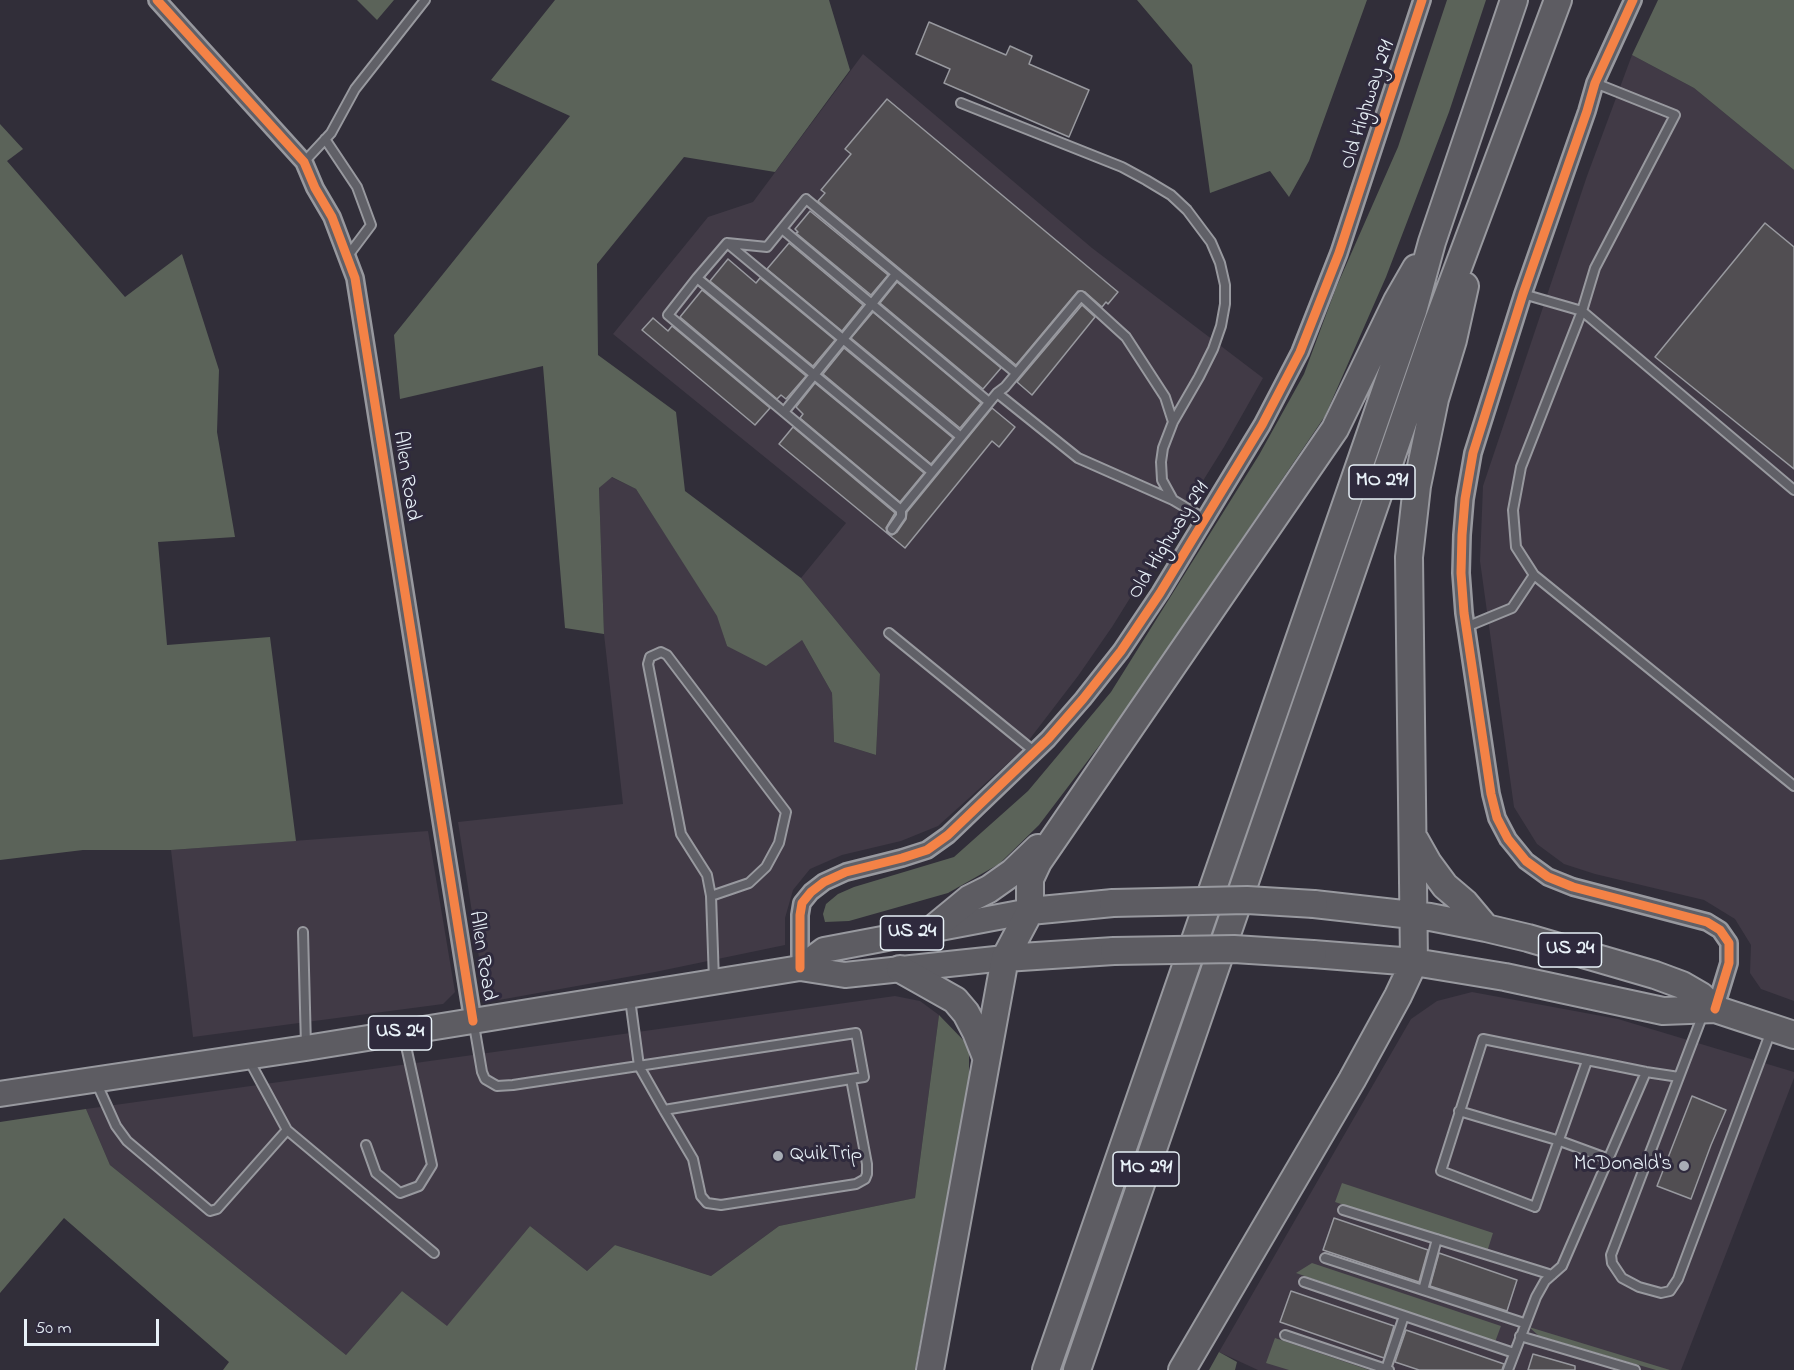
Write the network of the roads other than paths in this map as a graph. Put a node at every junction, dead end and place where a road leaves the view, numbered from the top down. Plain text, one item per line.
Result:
1 (157, 0) edge
2 (425, 0) edge
3 (1422, 0) edge
4 (1514, 0) edge
5 (1558, 0) edge
6 (1633, 0) edge
7 (1595, 83) junction
8 (961, 103) dead end
9 (325, 139) junction
10 (304, 162) junction
11 (1489, 183) junction
12 (782, 229) junction
13 (1432, 242) junction
14 (727, 243) junction
15 (347, 257) junction
16 (896, 274) junction
17 (697, 278) junction
18 (1523, 294) junction
19 (872, 304) junction
20 (1582, 311) junction
21 (843, 339) junction
22 (1016, 373) junction
23 (814, 375) junction
24 (997, 393) junction
25 (990, 402) junction
26 (784, 412) junction
27 (1173, 422) junction
28 (961, 437) junction
29 (932, 472) junction
30 (1794, 490) edge
31 (1173, 500) junction
32 (901, 510) junction
33 (1205, 519) junction
34 (892, 529) dead end
35 (1534, 575) junction
36 (1466, 627) junction
37 (888, 633) dead end
38 (1035, 752) junction
39 (1794, 786) edge
40 (1070, 816) junction
41 (1413, 838) junction
42 (711, 896) junction
43 (1030, 911) junction
44 (1414, 915) junction
45 (935, 927) junction
46 (1486, 928) junction
47 (303, 932) dead end
48 (1005, 958) junction
49 (1414, 962) junction
50 (800, 968) junction
51 (1452, 968) junction
52 (900, 969) junction
53 (714, 982) junction
54 (629, 995) junction
55 (1710, 1009) junction
56 (1387, 1016) junction
57 (473, 1021) junction
58 (1783, 1031) edge
59 (403, 1032) junction
60 (306, 1048) junction
61 (247, 1057) junction
62 (986, 1057) junction
63 (1587, 1061) junction
64 (639, 1066) junction
65 (1646, 1072) junction
66 (1679, 1077) junction
67 (851, 1079) junction
68 (95, 1080) junction
69 (0, 1094) edge
70 (664, 1110) junction
71 (1459, 1111) junction
72 (287, 1130) junction
73 (1560, 1141) junction
74 (366, 1145) dead end
75 (1610, 1158) junction
76 (1343, 1210) dead end
77 (1437, 1239) junction
78 (434, 1253) dead end
79 (1325, 1258) dead end
80 (1552, 1275) junction
81 (1304, 1282) dead end
82 (1423, 1290) junction
83 (1404, 1316) junction
84 (1524, 1323) junction
85 (1285, 1335) dead end
86 (1520, 1336) junction
87 (1514, 1353) junction
88 (1511, 1369) edge
89 (930, 1370) edge
90 (1046, 1370) edge
91 (1077, 1370) edge
92 (1182, 1370) edge
93 (1388, 1370) edge
94 (1635, 1370) edge

1 - 10 street, Allen Road
2 - 9 lane
3 - 33 street, Old Highway 291
4 - 13 highway, MO 291
5 - 11 highway, MO 291
6 - 7 street
7 - 18 street
7 - 20 lane
8 - 27 lane
9 - 10 lane
9 - 15 lane
10 - 15 street, Allen Road
11 - 41 highway
11 - 91 highway, MO 291
12 - 14 lane
12 - 16 lane
12 - 19 lane
13 - 40 highway
13 - 90 highway, MO 291
14 - 17 lane
14 - 21 lane
15 - 57 street, Allen Road
16 - 19 lane
16 - 22 lane
17 - 23 lane
17 - 26 lane
18 - 20 lane
18 - 36 street
19 - 21 lane
19 - 25 lane
20 - 30 lane
20 - 35 lane
21 - 23 lane
21 - 28 lane
22 - 24 lane
22 - 27 lane
23 - 26 lane
23 - 29 lane
24 - 25 lane
24 - 31 lane
25 - 28 lane
26 - 32 lane
27 - 31 lane
28 - 29 lane
29 - 32 lane
31 - 33 lane
32 - 34 lane
33 - 38 street, Old Highway 291
35 - 36 lane
35 - 39 lane
36 - 55 street
37 - 38 lane
38 - 50 street, Old Highway 291
40 - 43 highway
40 - 45 highway
41 - 44 highway
41 - 46 highway
42 - 42 lane
42 - 53 lane
43 - 44 highway, US 24, bridge
43 - 45 main road, US 24
43 - 48 highway
44 - 46 highway, US 24
44 - 49 highway
45 - 50 main road, US 24
46 - 55 highway, US 24
47 - 60 lane
48 - 49 highway, US 24, bridge
48 - 52 main road, US 24
48 - 62 highway
49 - 51 highway, US 24
49 - 56 highway
50 - 52 main road, US 24
50 - 53 main road, US 24
51 - 55 highway, US 24
51 - 56 highway
52 - 62 highway
53 - 54 main road, US 24
54 - 57 main road, US 24
54 - 64 lane
55 - 58 highway, US 24
55 - 66 lane
56 - 92 highway
57 - 59 main road, US 24
57 - 64 lane
58 - 66 lane
59 - 60 main road, US 24
59 - 74 lane
60 - 61 main road, US 24
61 - 68 main road, US 24
61 - 72 lane
62 - 89 highway
63 - 65 lane
63 - 71 lane
63 - 73 lane
64 - 67 lane
64 - 70 lane
65 - 66 lane
65 - 75 lane
67 - 70 lane
67 - 70 lane
68 - 69 main road, US 24
68 - 72 lane
71 - 73 lane
71 - 73 lane
72 - 78 lane
73 - 75 lane
75 - 80 lane
76 - 77 lane
77 - 80 lane
77 - 82 lane
79 - 82 lane
80 - 84 lane
81 - 83 lane
82 - 84 lane
83 - 87 lane
83 - 93 lane
84 - 86 lane
85 - 93 lane
86 - 87 lane
86 - 94 lane
87 - 88 lane

